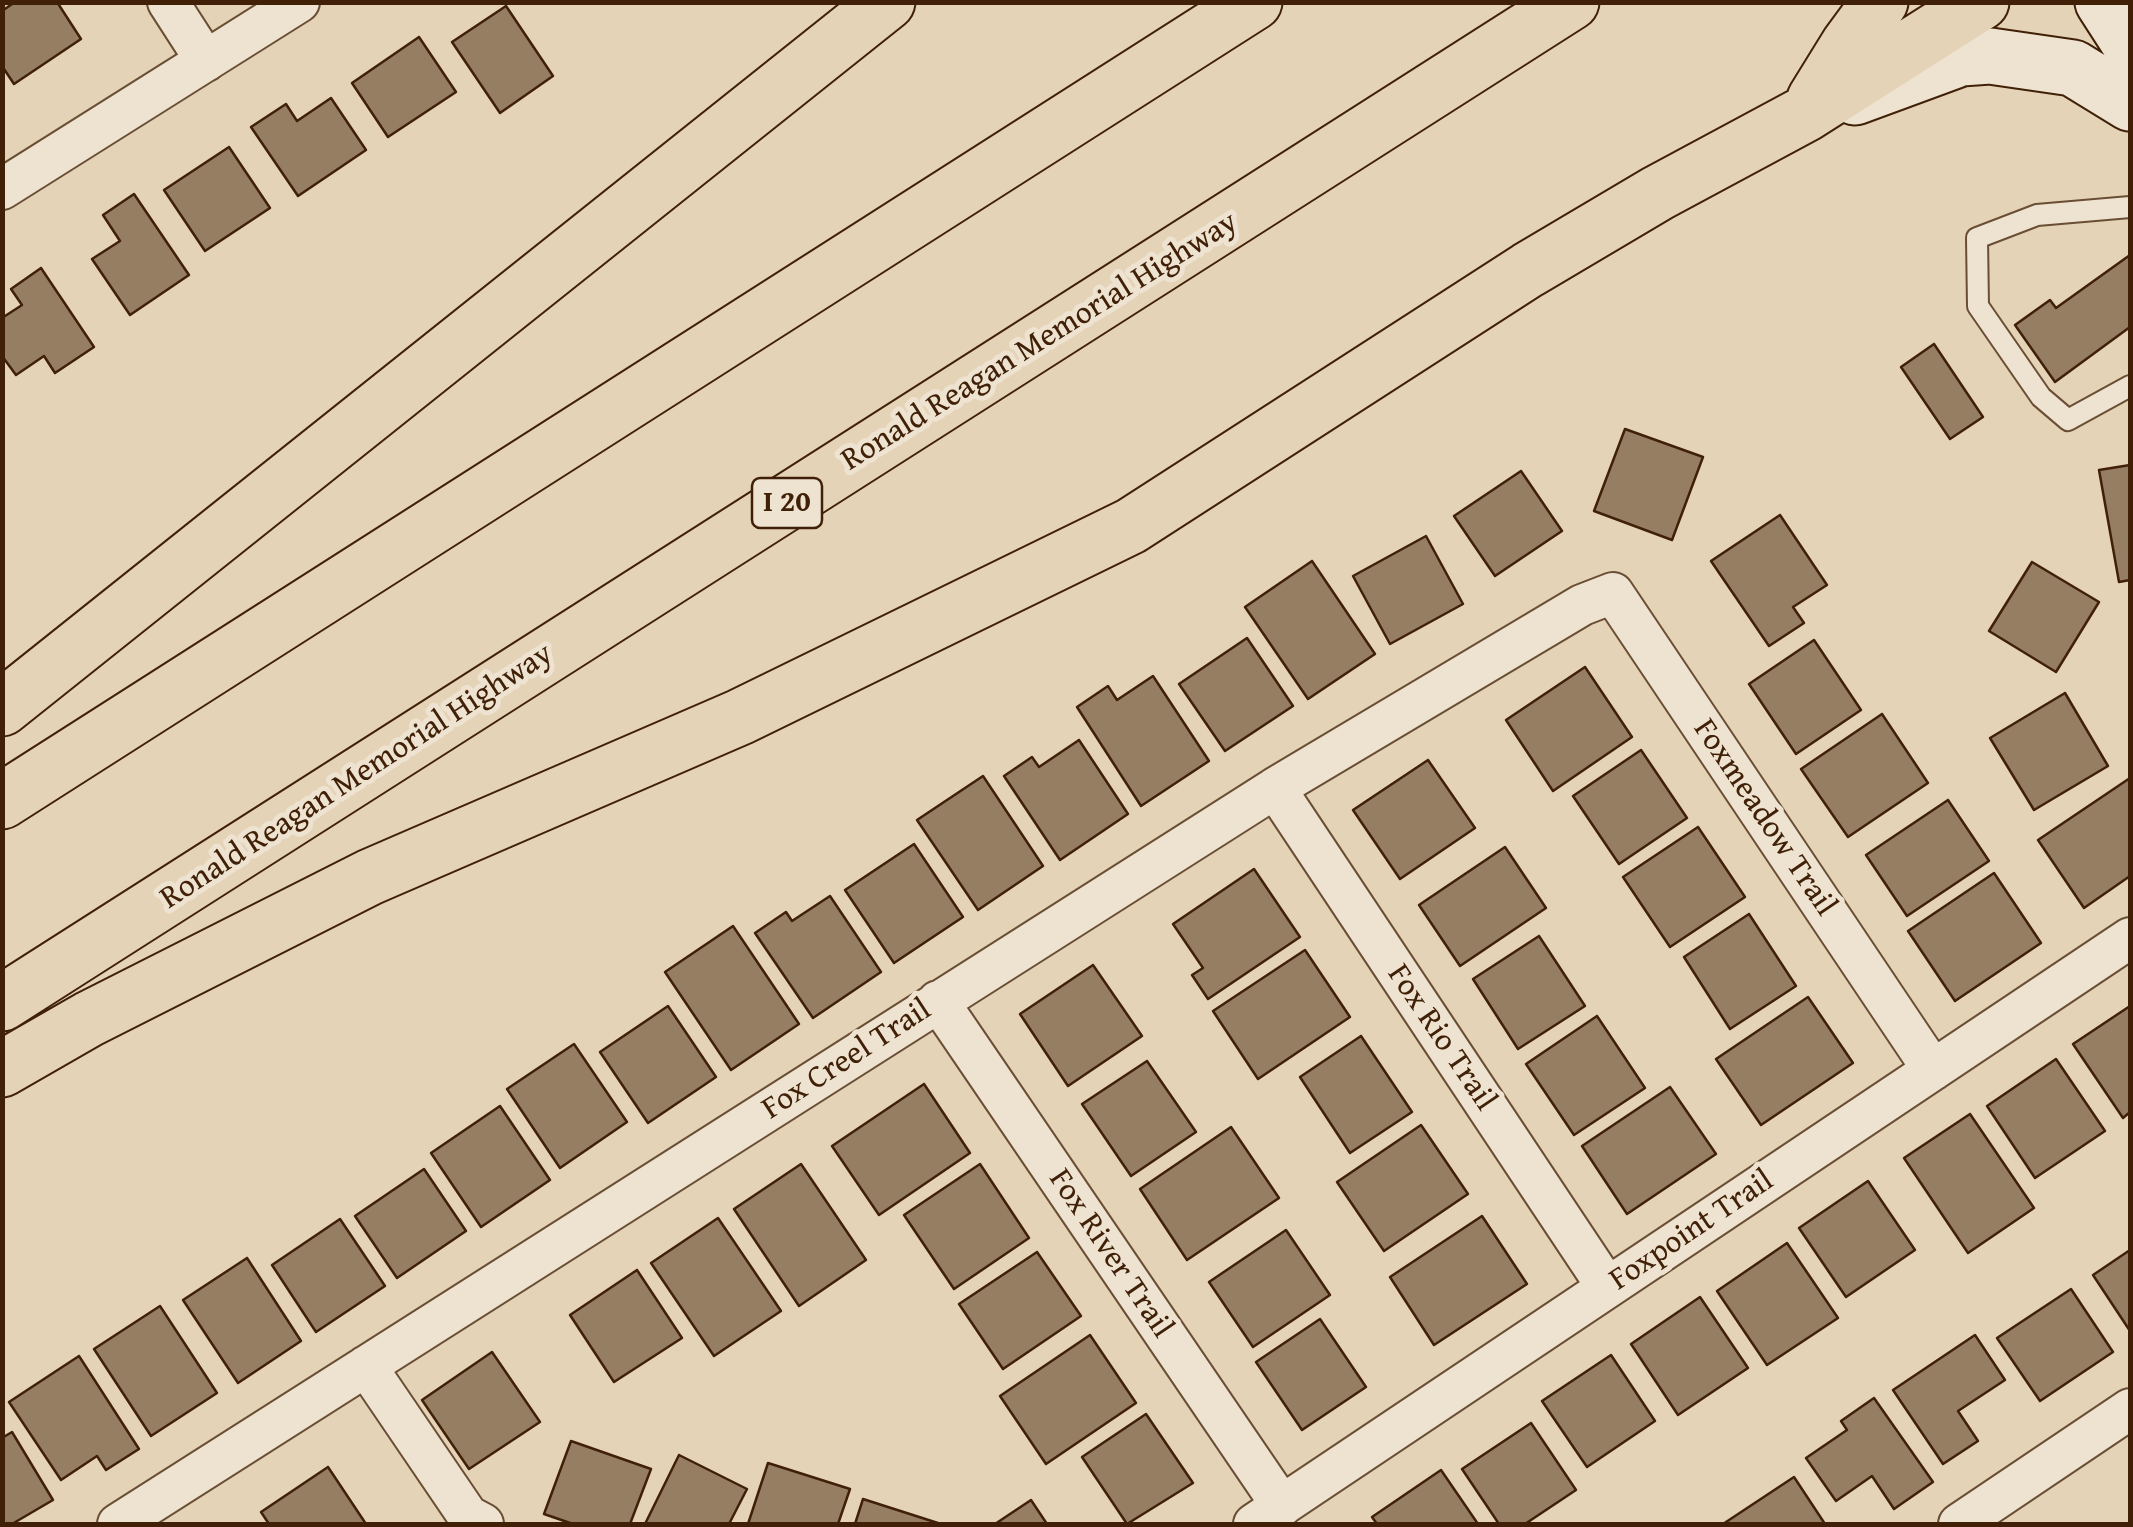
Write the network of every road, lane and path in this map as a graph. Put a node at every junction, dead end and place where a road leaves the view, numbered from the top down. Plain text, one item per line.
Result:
1 (168, 2) edge
2 (299, 2) edge
3 (886, 2) edge
4 (1254, 2) edge
5 (1571, 2) edge
6 (1880, 2) edge
7 (1980, 2) edge
8 (2103, 2) edge
9 (2130, 44) edge
10 (206, 60) junction
11 (2130, 103) edge
12 (1805, 114) junction
13 (2, 189) edge
14 (2130, 207) edge
15 (2130, 386) edge
16 (1582, 605) joint
17 (2, 708) edge
18 (1276, 788) junction
19 (2, 801) edge
20 (2130, 938) edge
21 (938, 1001) junction
22 (2, 1003) edge
23 (2, 1069) edge
24 (1933, 1070) junction
25 (1608, 1288) junction
26 (366, 1366) junction
27 (2130, 1410) edge
28 (1268, 1515) edge
29 (118, 1524) edge
30 (484, 1524) edge
31 (1959, 1524) edge

1 - 10 street
2 - 10 street
3 - 17 highway
4 - 19 highway
5 - 22 highway, Ronald Reagan Memorial Highway / I 20
6 - 12 highway
7 - 12 highway
8 - 9 main road
10 - 13 street
11 - 12 main road
12 - 23 highway
14 - 15 lane
16 - 18 street, Fox Creel Trail
16 - 24 street, Foxmeadow Trail
18 - 21 street, Fox Creel Trail
18 - 25 street, Fox Rio Trail
20 - 24 street, Foxpoint Trail
21 - 26 street, Fox Creel Trail
21 - 28 street, Fox River Trail
24 - 25 street, Foxpoint Trail
25 - 28 street, Foxpoint Trail
26 - 29 street, Fox Creel Trail
26 - 30 street
27 - 31 street

